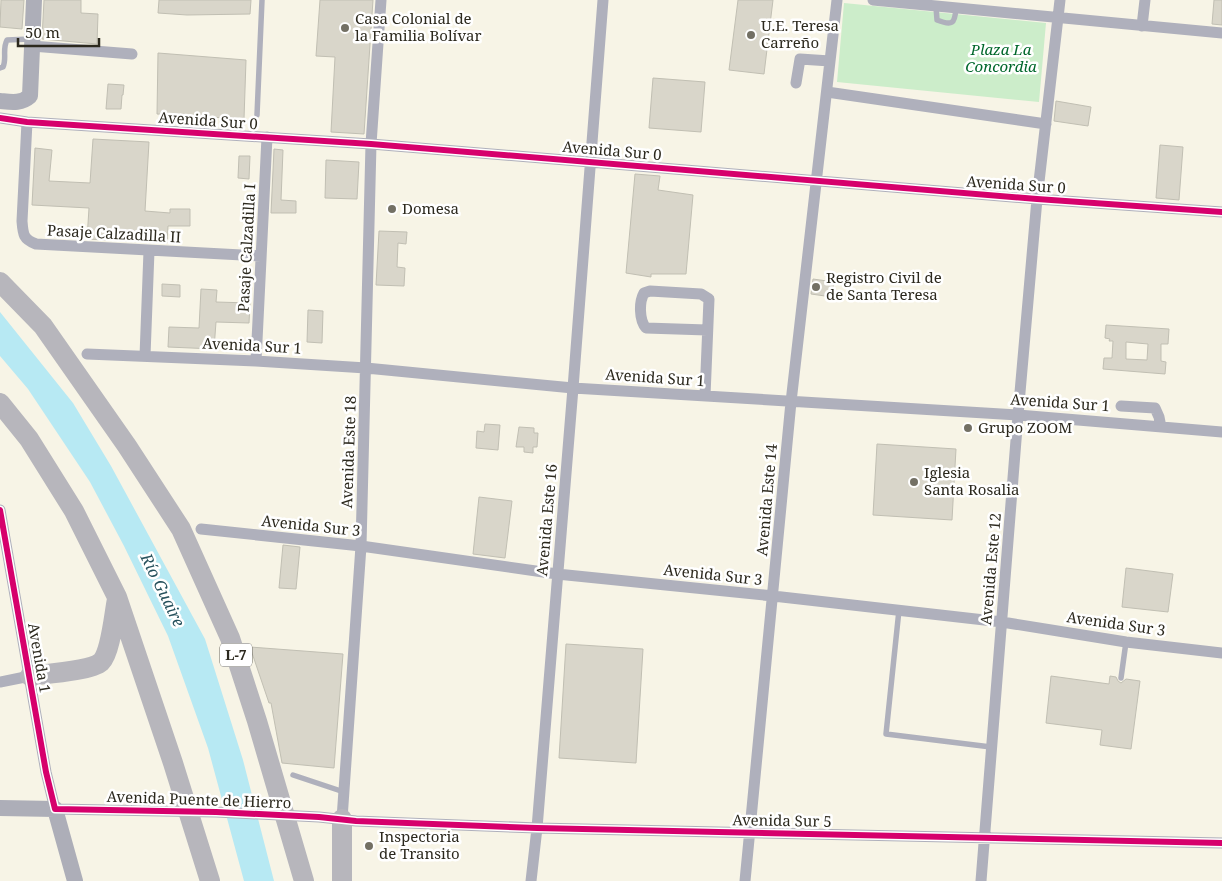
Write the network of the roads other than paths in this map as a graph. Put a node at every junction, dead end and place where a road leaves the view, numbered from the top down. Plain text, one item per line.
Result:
1 (34, 0) edge
2 (262, 0) edge
3 (381, 0) edge
4 (603, 0) edge
5 (836, 0) edge
6 (873, 0) edge
7 (1060, 0) edge
8 (1145, 0) edge
9 (936, 7) junction
10 (956, 8) junction
11 (1057, 18) junction
12 (1142, 26) junction
13 (1222, 33) edge
14 (32, 43) junction
15 (132, 54) dead end
16 (830, 61) junction
17 (0, 68) edge
18 (796, 83) dead end
19 (826, 92) junction
20 (0, 101) edge
21 (257, 114) dead end
22 (0, 118) edge
23 (27, 122) junction
24 (1046, 124) junction
25 (268, 137) junction
26 (371, 144) junction
27 (591, 162) junction
28 (817, 181) junction
29 (1037, 199) junction
30 (1222, 212) edge
31 (149, 251) junction
32 (261, 256) junction
33 (0, 282) edge
34 (708, 330) junction
35 (87, 354) dead end
36 (144, 356) junction
37 (256, 361) junction
38 (366, 368) junction
39 (573, 388) junction
40 (705, 396) junction
41 (791, 402) junction
42 (0, 403) edge
43 (1121, 406) dead end
44 (1018, 415) junction
45 (1161, 426) junction
46 (1222, 432) edge
47 (0, 510) edge
48 (201, 529) dead end
49 (3, 540) edge
50 (361, 546) junction
51 (558, 574) junction
52 (773, 596) junction
53 (117, 597) junction
54 (899, 610) junction
55 (1002, 622) junction
56 (1126, 642) junction
57 (1222, 653) edge
58 (30, 676) junction
59 (1121, 678) dead end
60 (0, 682) edge
61 (991, 747) junction
62 (293, 775) dead end
63 (344, 792) junction
64 (0, 808) edge
65 (55, 809) junction
66 (342, 819) junction
67 (537, 828) junction
68 (750, 833) junction
69 (984, 837) junction
70 (1222, 843) edge
71 (75, 881) edge
72 (210, 881) edge
73 (304, 881) edge
74 (342, 881) edge
75 (531, 881) edge
76 (745, 881) edge
77 (981, 881) edge

1 - 14 main road
2 - 21 lane
3 - 26 street, Avenida Este 18
4 - 27 street, Avenida Este 16
5 - 16 street, Avenida Este 14
6 - 9 street
7 - 11 street, Avenida Este 12
8 - 12 street
9 - 10 street
9 - 10 lane
10 - 11 street
11 - 12 street
11 - 24 street, Avenida Este 12
12 - 13 street
14 - 15 street
14 - 17 lane
14 - 20 main road
16 - 18 street
16 - 19 street, Avenida Este 14
19 - 24 street
19 - 28 street, Avenida Este 14
22 - 23 street, Avenida Sur 0
23 - 25 street, Avenida Sur 0
23 - 31 street, Pasaje Calzadilla II
24 - 29 street, Avenida Este 12
25 - 26 street, Avenida Sur 0
25 - 32 street, Pasaje Calzadilla I
26 - 27 street, Avenida Sur 0
26 - 38 street, Avenida Este 18
27 - 28 street, Avenida Sur 0
27 - 39 street, Avenida Este 16
28 - 29 street, Avenida Sur 0
28 - 41 street, Avenida Este 14
29 - 30 street, Avenida Sur 0
29 - 44 street, Avenida Este 12
31 - 32 street, Pasaje Calzadilla II
31 - 36 street
32 - 37 street, Pasaje Calzadilla I
33 - 73 highway, L-7
34 - 34 street
34 - 40 street
35 - 36 street, Avenida Sur 1
36 - 37 street, Avenida Sur 1
37 - 38 street, Avenida Sur 1
38 - 39 street, Avenida Sur 1
38 - 50 street, Avenida Este 18
39 - 40 street, Avenida Sur 1
39 - 51 street, Avenida Este 16
40 - 41 street, Avenida Sur 1
41 - 44 street, Avenida Sur 1
41 - 52 street, Avenida Este 14
42 - 53 highway
43 - 45 street
44 - 45 street, Avenida Sur 1
44 - 55 street, Avenida Este 12
45 - 46 street, Avenida Sur 1
47 - 49 street, Avenida 1
48 - 50 street, Avenida Sur 3
49 - 58 street, Avenida 1
50 - 51 street, Avenida Sur 3
50 - 63 street, Avenida Este 18
51 - 52 street, Avenida Sur 3
51 - 67 street, Avenida Este 16
52 - 54 street, Avenida Sur 3
52 - 68 street, Avenida Este 14
53 - 58 highway
53 - 72 highway
54 - 55 street, Avenida Sur 3
54 - 61 lane
55 - 56 street, Avenida Sur 3
55 - 61 street, Avenida Este 12
56 - 57 street, Avenida Sur 3
56 - 59 lane
58 - 60 street
58 - 65 street, Avenida 1
61 - 69 street, Avenida Este 12
62 - 63 lane
63 - 66 street, Avenida Este 18
64 - 65 main road, Avenida Puente de Hierro
65 - 66 street, Avenida Puente de Hierro
65 - 71 main road
66 - 67 street, Avenida Sur 5
66 - 74 highway
67 - 68 street, Avenida Sur 5
67 - 75 street, Avenida Este 16
68 - 69 street, Avenida Sur 5
68 - 76 street, Avenida Este 14
69 - 70 street, Avenida Sur 5
69 - 77 street, Avenida Este 12

